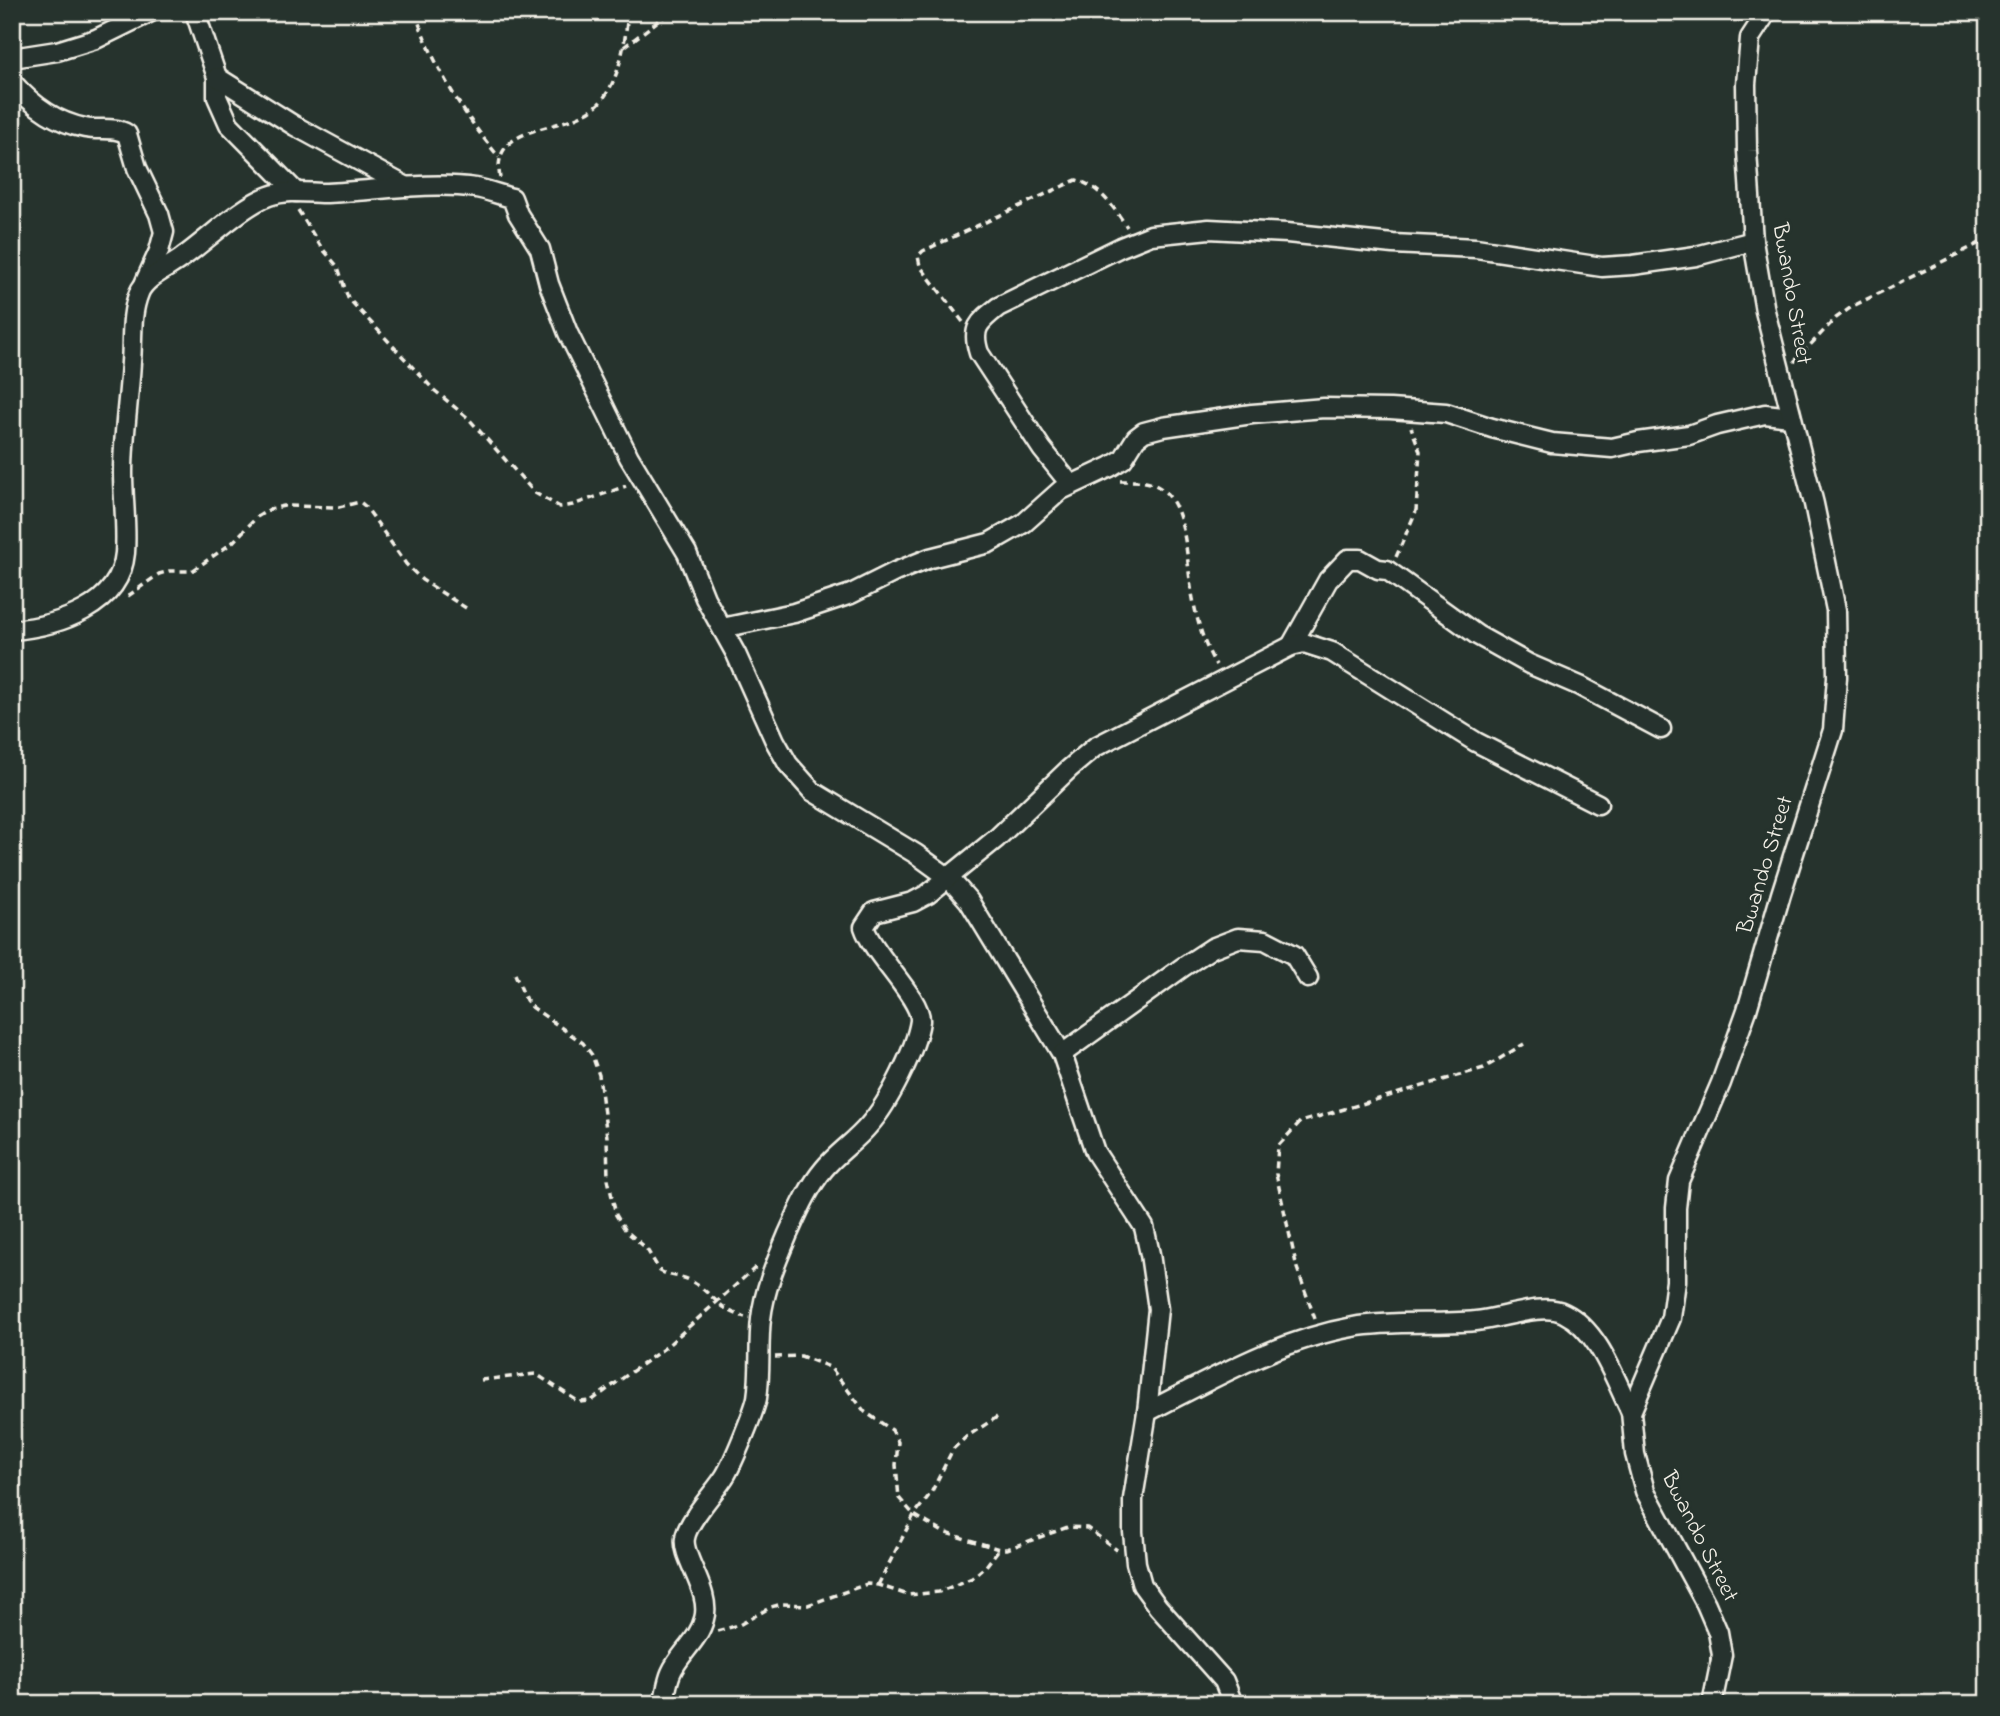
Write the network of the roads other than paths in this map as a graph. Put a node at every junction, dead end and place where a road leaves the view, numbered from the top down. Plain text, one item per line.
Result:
1 (150, 12) edge
2 (195, 12) edge
3 (1767, 12) edge
4 (12, 58) edge
5 (217, 77) junction
6 (12, 82) edge
7 (407, 187) junction
8 (292, 192) junction
9 (1753, 241) junction
10 (145, 282) junction
11 (1791, 416) junction
12 (1071, 485) junction
13 (722, 628) junction
14 (12, 630) edge
15 (1291, 646) junction
16 (1661, 729) dead end
17 (1598, 804) dead end
18 (949, 878) junction
19 (1308, 978) dead end
20 (1062, 1054) junction
21 (1147, 1412) junction
22 (1632, 1412) junction
23 (663, 1704) edge
24 (1233, 1704) edge
25 (1712, 1704) edge

1 - 4 street
2 - 5 street
3 - 9 street, Bwando Street
5 - 7 street
5 - 8 street
6 - 10 street
7 - 8 street
7 - 13 street
8 - 10 street
9 - 11 street, Bwando Street
9 - 12 street
10 - 14 street
11 - 12 street
11 - 22 street, Bwando Street
12 - 13 street
13 - 18 street
15 - 16 street
15 - 17 street
15 - 18 street
18 - 20 street
18 - 23 street
19 - 20 street
20 - 21 street
21 - 22 street
21 - 24 street
22 - 25 street, Bwando Street

